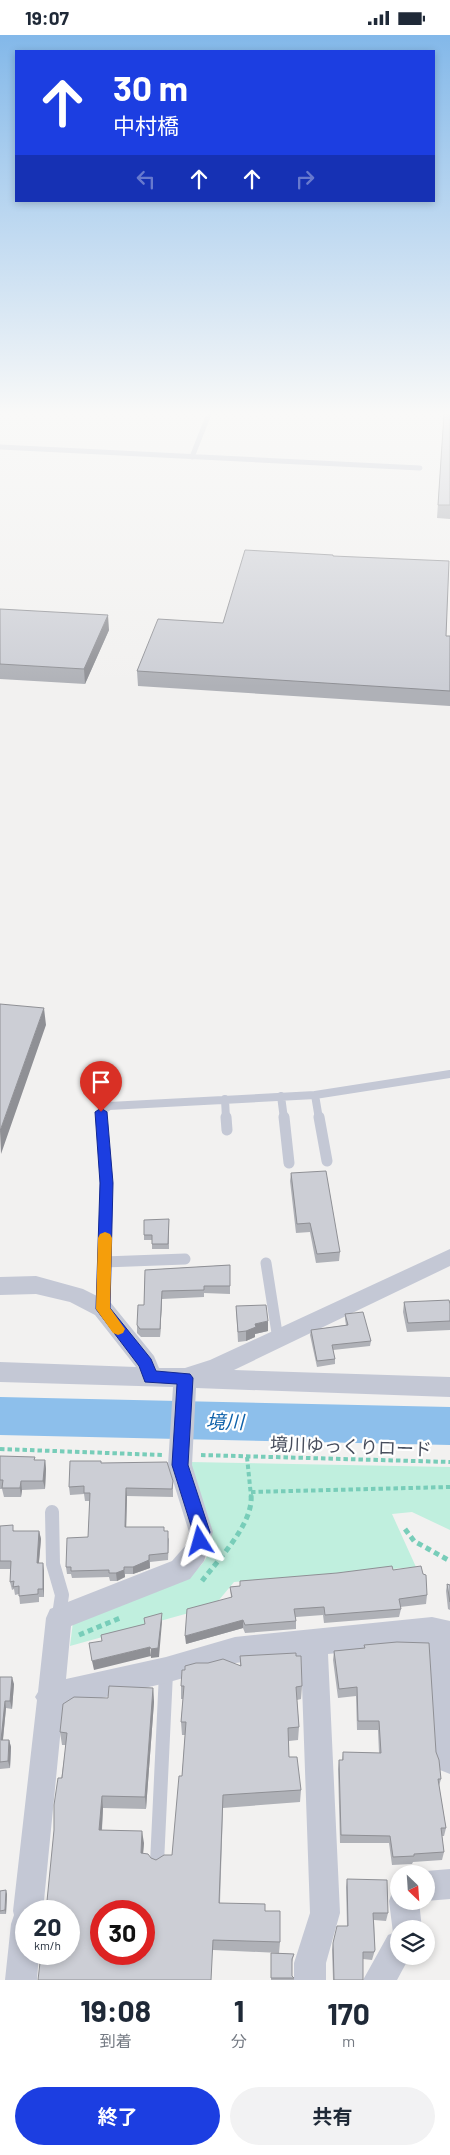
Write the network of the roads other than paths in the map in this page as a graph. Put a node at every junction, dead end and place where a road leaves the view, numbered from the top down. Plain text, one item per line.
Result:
1 (450, 1074) edge
2 (315, 1095) junction
3 (281, 1096) junction
4 (225, 1099) junction
5 (227, 1130) dead end
6 (327, 1161) dead end
7 (289, 1163) dead end
8 (450, 1257) edge
9 (185, 1259) dead end
10 (104, 1262) junction
11 (266, 1263) dead end
12 (0, 1286) edge
13 (103, 1309) junction
14 (282, 1337) junction
15 (0, 1372) edge
16 (150, 1377) junction
17 (184, 1382) junction
18 (450, 1387) edge
19 (52, 1512) dead end
20 (59, 1618) junction
21 (447, 1633) edge
22 (314, 1642) junction
23 (166, 1670) junction
24 (49, 1697) junction
25 (450, 1760) edge
26 (157, 1863) edge
27 (450, 1884) edge
28 (435, 1885) edge
29 (29, 1900) edge
30 (390, 1961) edge
31 (22, 1965) edge
32 (20, 1980) edge
33 (310, 1980) edge
34 (379, 1980) edge

1 - 2 lane
2 - 3 lane
2 - 6 lane
3 - 4 lane
3 - 7 lane
4 - 5 lane
4 - 10 lane
8 - 14 street
9 - 10 lane
10 - 13 lane
11 - 14 lane
12 - 13 street
13 - 16 street
14 - 17 street
15 - 16 street
16 - 17 street
17 - 18 street
17 - 20 street
19 - 20 lane
20 - 24 street
21 - 22 street
21 - 25 street
22 - 23 street
22 - 33 street
23 - 24 street
23 - 26 lane
24 - 29 street
27 - 28 street
30 - 34 street
31 - 32 street

